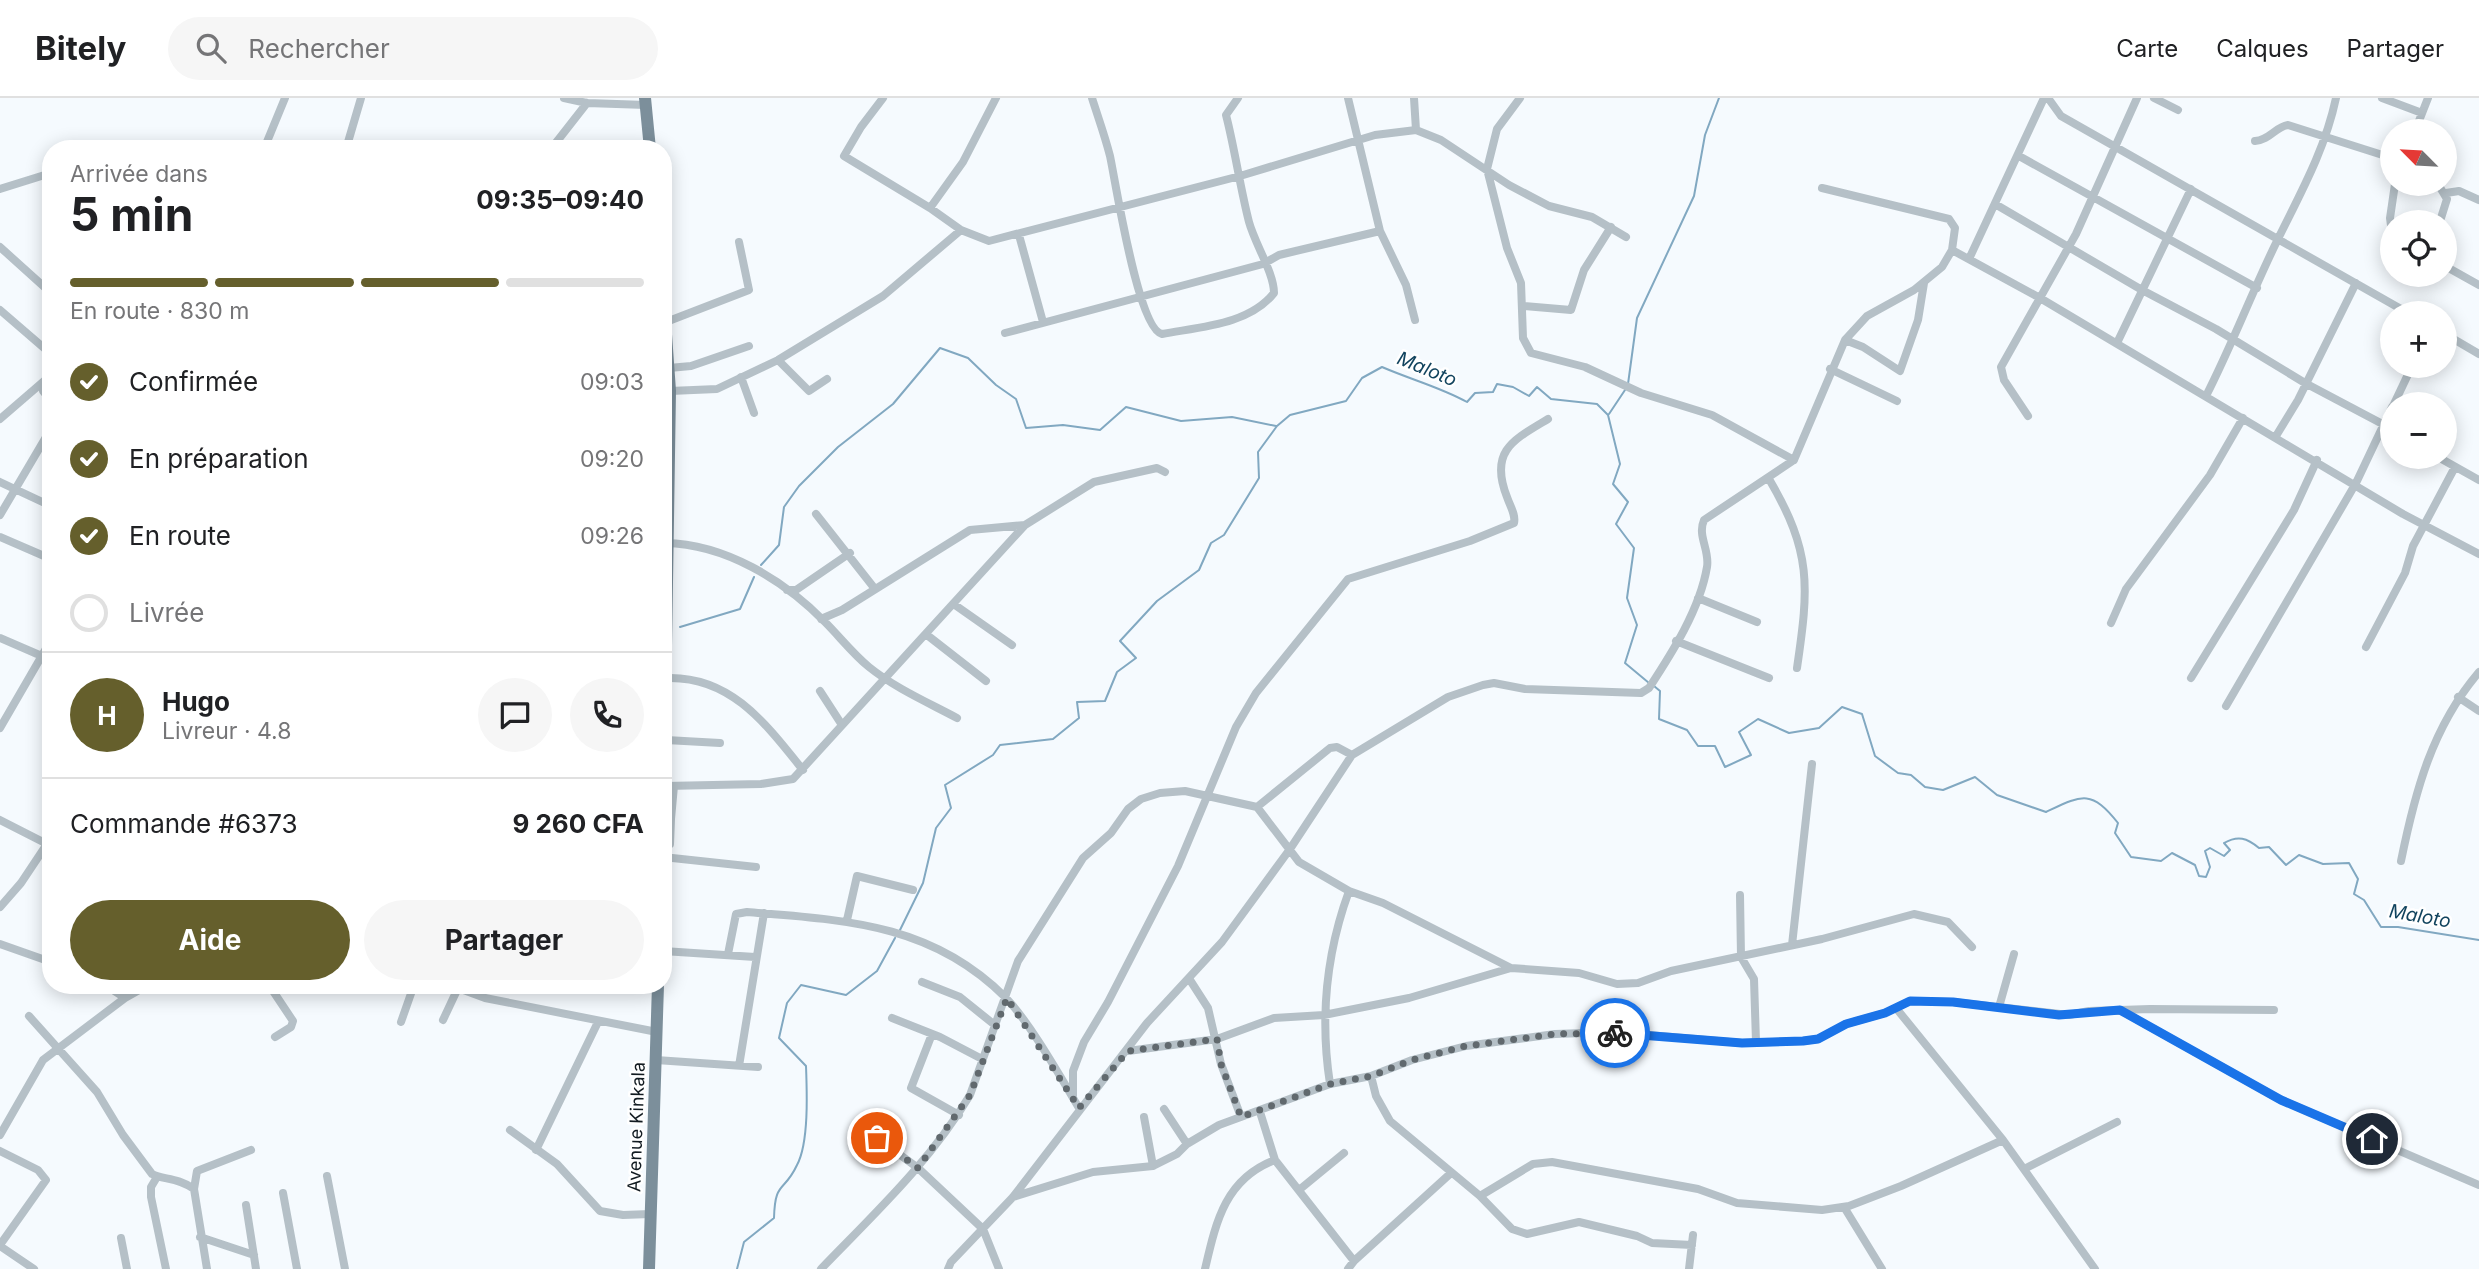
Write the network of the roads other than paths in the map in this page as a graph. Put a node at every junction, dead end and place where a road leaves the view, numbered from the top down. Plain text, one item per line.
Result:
1 (285, 98) edge
2 (361, 98) edge
3 (564, 98) edge
4 (883, 98) edge
5 (996, 98) edge
6 (1092, 98) edge
7 (1238, 98) edge
8 (1348, 98) edge
9 (1414, 98) edge
10 (1520, 98) edge
11 (2046, 98) edge
12 (2137, 98) edge
13 (2154, 98) edge
14 (2336, 98) edge
15 (2382, 98) edge
16 (2428, 98) edge
17 (646, 101) edge
18 (587, 103) junction
19 (2178, 110) dead end
20 (2422, 113) junction
21 (2420, 119) edge
22 (1416, 130) junction
23 (2325, 138) junction
24 (268, 140) edge
25 (349, 140) edge
26 (558, 140) edge
27 (649, 140) edge
28 (1357, 140) junction
29 (2255, 141) dead end
30 (2116, 146) junction
31 (2380, 154) edge
32 (2019, 156) junction
33 (1487, 169) junction
34 (42, 176) edge
35 (1240, 176) junction
36 (1822, 188) dead end
37 (0, 189) edge
38 (2191, 189) junction
39 (2457, 191) edge
40 (2093, 197) junction
41 (2479, 200) edge
42 (1995, 204) junction
43 (1120, 207) junction
44 (930, 208) junction
45 (1611, 227) junction
46 (961, 230) junction
47 (1380, 231) junction
48 (1019, 235) junction
49 (1626, 237) dead end
50 (2166, 239) junction
51 (2278, 240) junction
52 (740, 242) dead end
53 (0, 247) edge
54 (2069, 248) junction
55 (1952, 250) junction
56 (1969, 259) junction
57 (1263, 264) junction
58 (2457, 272) edge
59 (1924, 283) junction
60 (2356, 283) junction
61 (42, 285) edge
62 (2479, 285) edge
63 (2257, 288) junction
64 (2142, 290) junction
65 (1139, 296) junction
66 (2040, 298) junction
67 (2387, 301) edge
68 (1524, 306) junction
69 (0, 310) edge
70 (672, 320) edge
71 (1415, 320) dead end
72 (1043, 322) junction
73 (1005, 333) dead end
74 (1845, 340) junction
75 (2235, 340) junction
76 (2457, 341) edge
77 (2117, 343) junction
78 (42, 346) edge
79 (749, 346) dead end
80 (2479, 354) edge
81 (778, 360) junction
82 (672, 368) edge
83 (1830, 369) junction
84 (741, 377) junction
85 (827, 379) dead end
86 (2305, 383) junction
87 (42, 385) edge
88 (672, 391) edge
89 (2206, 396) junction
90 (1897, 401) dead end
91 (754, 413) dead end
92 (2028, 416) dead end
93 (2242, 418) junction
94 (0, 419) edge
95 (1548, 419) dead end
96 (2380, 423) edge
97 (2276, 436) junction
98 (2380, 441) edge
99 (42, 444) edge
100 (1794, 460) junction
101 (2316, 460) junction
102 (2457, 468) edge
103 (2454, 469) edge
104 (1166, 472) dead end
105 (1769, 479) junction
106 (2479, 480) edge
107 (0, 482) edge
108 (2356, 483) junction
109 (16, 490) junction
110 (42, 502) edge
111 (816, 514) dead end
112 (0, 515) edge
113 (2426, 524) junction
114 (1025, 525) junction
115 (0, 537) edge
116 (672, 544) edge
117 (850, 553) junction
118 (2479, 554) edge
119 (42, 555) edge
120 (875, 589) junction
121 (786, 590) junction
122 (1698, 598) junction
123 (955, 606) junction
124 (821, 619) junction
125 (1757, 622) dead end
126 (2111, 623) dead end
127 (927, 635) junction
128 (0, 638) edge
129 (1676, 641) junction
130 (1013, 645) dead end
131 (2366, 647) dead end
132 (41, 656) joint
133 (1797, 668) dead end
134 (2479, 673) edge
135 (672, 678) edge
136 (883, 678) junction
137 (1769, 678) dead end
138 (2191, 678) dead end
139 (986, 681) dead end
140 (820, 691) dead end
141 (2458, 697) junction
142 (2226, 706) dead end
143 (2479, 711) edge
144 (957, 718) dead end
145 (842, 725) junction
146 (0, 728) edge
147 (672, 740) edge
148 (720, 743) dead end
149 (1352, 755) junction
150 (1812, 764) dead end
151 (803, 770) junction
152 (672, 790) edge
153 (1205, 796) junction
154 (1257, 807) junction
155 (0, 820) edge
156 (42, 839) edge
157 (1290, 849) junction
158 (42, 854) edge
159 (672, 858) edge
160 (2401, 861) dead end
161 (756, 867) dead end
162 (913, 890) dead end
163 (1349, 891) junction
164 (1740, 895) dead end
165 (0, 907) edge
166 (764, 913) junction
167 (847, 920) junction
168 (0, 944) edge
169 (1792, 945) junction
170 (1972, 947) dead end
171 (672, 951) edge
172 (728, 954) junction
173 (2014, 954) dead end
174 (755, 957) junction
175 (1741, 957) junction
176 (42, 959) edge
177 (1511, 968) junction
178 (1190, 980) junction
179 (922, 982) dead end
180 (119, 994) edge
181 (132, 994) edge
182 (275, 994) edge
183 (411, 994) edge
184 (453, 994) edge
185 (475, 994) edge
186 (658, 994) edge
187 (2003, 997) junction
188 (125, 998) junction
189 (1007, 998) junction
190 (1999, 1007) junction
191 (1896, 1008) junction
192 (2011, 1008) junction
193 (2120, 1010) junction
194 (2274, 1010) dead end
195 (1324, 1015) junction
196 (29, 1016) dead end
197 (892, 1018) dead end
198 (443, 1020) dead end
199 (401, 1021) dead end
200 (598, 1021) junction
201 (996, 1026) junction
202 (657, 1032) junction
203 (932, 1034) junction
204 (275, 1037) dead end
205 (1217, 1039) junction
206 (1756, 1042) junction
207 (58, 1048) junction
208 (1128, 1051) junction
209 (982, 1059) junction
210 (656, 1060) junction
211 (739, 1066) junction
212 (758, 1067) dead end
213 (1371, 1076) junction
214 (1330, 1084) junction
215 (1073, 1097) junction
216 (1079, 1108) junction
217 (1164, 1109) dead end
218 (1260, 1111) junction
219 (959, 1115) junction
220 (1144, 1117) dead end
221 (1241, 1117) junction
222 (2117, 1122) dead end
223 (510, 1130) dead end
224 (0, 1135) edge
225 (877, 1138) dead end
226 (2003, 1139) junction
227 (1186, 1144) junction
228 (251, 1150) dead end
229 (536, 1150) junction
230 (0, 1151) edge
231 (1344, 1153) dead end
232 (1275, 1160) junction
233 (1153, 1166) junction
234 (918, 1168) junction
235 (2024, 1169) junction
236 (1451, 1173) junction
237 (327, 1176) dead end
238 (157, 1177) junction
239 (2479, 1185) edge
240 (194, 1189) junction
241 (1299, 1189) junction
242 (283, 1193) dead end
243 (1480, 1196) junction
244 (1013, 1197) junction
245 (246, 1205) dead end
246 (1844, 1207) junction
247 (650, 1213) junction
248 (983, 1229) junction
249 (200, 1237) junction
250 (121, 1238) dead end
251 (0, 1245) edge
252 (254, 1255) junction
253 (1351, 1265) edge
254 (34, 1269) edge
255 (127, 1269) edge
256 (166, 1269) edge
257 (207, 1269) edge
258 (256, 1269) edge
259 (297, 1269) edge
260 (345, 1269) edge
261 (649, 1269) edge
262 (821, 1269) edge
263 (948, 1269) edge
264 (999, 1269) edge
265 (1205, 1269) edge
266 (1689, 1269) edge
267 (1882, 1269) edge
268 (2095, 1269) edge

1 - 24 street
2 - 25 street
3 - 18 street
4 - 44 street
5 - 44 street
6 - 43 street
7 - 35 street
8 - 28 street
9 - 22 street
10 - 33 street
11 - 30 street
11 - 32 street
12 - 30 street
13 - 19 street
14 - 23 street
15 - 20 street
16 - 20 street
17 - 18 street
17 - 27 main road
18 - 26 street
20 - 21 street
22 - 28 street
22 - 33 street
23 - 29 street
23 - 31 street
23 - 51 street
28 - 35 street
28 - 47 street
30 - 38 street
30 - 40 street
32 - 40 street
32 - 42 street
33 - 45 street
33 - 68 street
34 - 37 street
35 - 43 street
35 - 57 street
36 - 55 street
38 - 50 street
38 - 51 street
39 - 41 street
40 - 50 street
40 - 54 street
42 - 54 street
42 - 56 street
43 - 48 street
43 - 65 street
44 - 46 street
45 - 49 street
45 - 68 street
46 - 48 street
46 - 81 street
47 - 57 street
47 - 71 street
48 - 72 street
50 - 63 street
50 - 64 street
51 - 60 street
51 - 63 street
52 - 70 street
53 - 61 street
54 - 64 street
54 - 66 street
55 - 56 street
55 - 59 street
56 - 66 street
57 - 65 street
57 - 65 street
58 - 62 street
59 - 74 street
59 - 74 street
60 - 67 street
60 - 86 street
63 - 75 street
64 - 75 street
64 - 77 street
65 - 72 street
66 - 77 street
66 - 92 street
68 - 100 street
69 - 78 street
72 - 73 street
74 - 83 street
75 - 86 street
75 - 89 street
76 - 80 street
77 - 89 street
79 - 82 street
81 - 84 street
81 - 85 street
83 - 90 street
83 - 100 street
84 - 88 street
84 - 91 street
86 - 96 street
86 - 97 street
87 - 94 street
89 - 93 street
93 - 97 street
93 - 126 street
95 - 153 street
97 - 101 street
98 - 108 street
99 - 109 street
100 - 105 street
101 - 108 street
101 - 138 street
102 - 106 street
103 - 113 street
104 - 114 street
105 - 122 street
105 - 133 street
107 - 109 street
108 - 113 street
108 - 142 street
109 - 110 street
109 - 112 street
111 - 117 street
113 - 118 street
113 - 131 street
114 - 120 street
114 - 123 street
115 - 119 street
116 - 121 street
117 - 120 street
117 - 121 street
120 - 124 street
121 - 124 street
122 - 125 street
122 - 129 street
123 - 127 street
123 - 130 street
124 - 136 street
127 - 136 street
127 - 139 street
128 - 132 street
129 - 137 street
129 - 149 street
132 - 146 street
134 - 141 street
135 - 151 street
136 - 144 street
136 - 145 street
140 - 145 street
141 - 143 street
141 - 160 street
145 - 151 street
147 - 148 street
149 - 154 street
149 - 157 street
150 - 169 street
151 - 152 street
153 - 154 street
153 - 189 street
153 - 215 street
154 - 157 street
155 - 156 street
157 - 163 street
157 - 178 street
158 - 165 street
159 - 161 street
162 - 167 street
163 - 177 street
163 - 195 street
164 - 175 street
166 - 167 street
166 - 172 street
166 - 174 street
167 - 189 street
168 - 176 street
169 - 170 street
169 - 175 street
171 - 172 street
172 - 174 street
173 - 187 street
174 - 211 street
175 - 177 street
175 - 206 street
177 - 195 street
178 - 205 street
178 - 208 street
179 - 201 street
180 - 188 street
181 - 188 street
182 - 204 street
183 - 199 street
184 - 198 street
185 - 200 street
186 - 202 main road, Avenue Kinkala
187 - 190 street
187 - 192 street
188 - 207 street
189 - 201 street
189 - 215 street
190 - 191 street
190 - 192 street
191 - 206 street
191 - 226 street
192 - 193 street
193 - 194 street
193 - 239 street
195 - 205 street
195 - 214 street
196 - 207 street
197 - 203 street
200 - 202 street
200 - 229 street
201 - 209 street
202 - 210 main road, Avenue Kinkala
203 - 209 street
203 - 219 street
205 - 208 street
205 - 221 street
206 - 213 street
207 - 224 street
207 - 238 street
208 - 216 street
209 - 219 street
210 - 211 street
210 - 247 main road, Avenue Kinkala
211 - 212 street
213 - 214 street
213 - 236 street
214 - 218 street
215 - 216 street
216 - 244 street
217 - 227 street
218 - 221 street
218 - 232 street
219 - 234 street
220 - 233 street
221 - 227 street
222 - 235 street
223 - 229 street
225 - 234 street
226 - 235 street
226 - 246 street
227 - 233 street
228 - 240 street
229 - 247 street
230 - 251 street
231 - 241 street
232 - 241 street
232 - 265 street
233 - 244 street
234 - 248 street
234 - 262 street
235 - 268 street
236 - 243 street
236 - 253 street
237 - 260 street
238 - 240 street
238 - 256 street
240 - 249 street
241 - 253 street
242 - 259 street
243 - 246 street
243 - 266 street
244 - 248 street
245 - 252 street
246 - 267 street
247 - 261 main road, Avenue Kinkala
248 - 263 street
248 - 264 street
249 - 252 street
249 - 257 street
250 - 255 street
251 - 254 street
252 - 258 street

